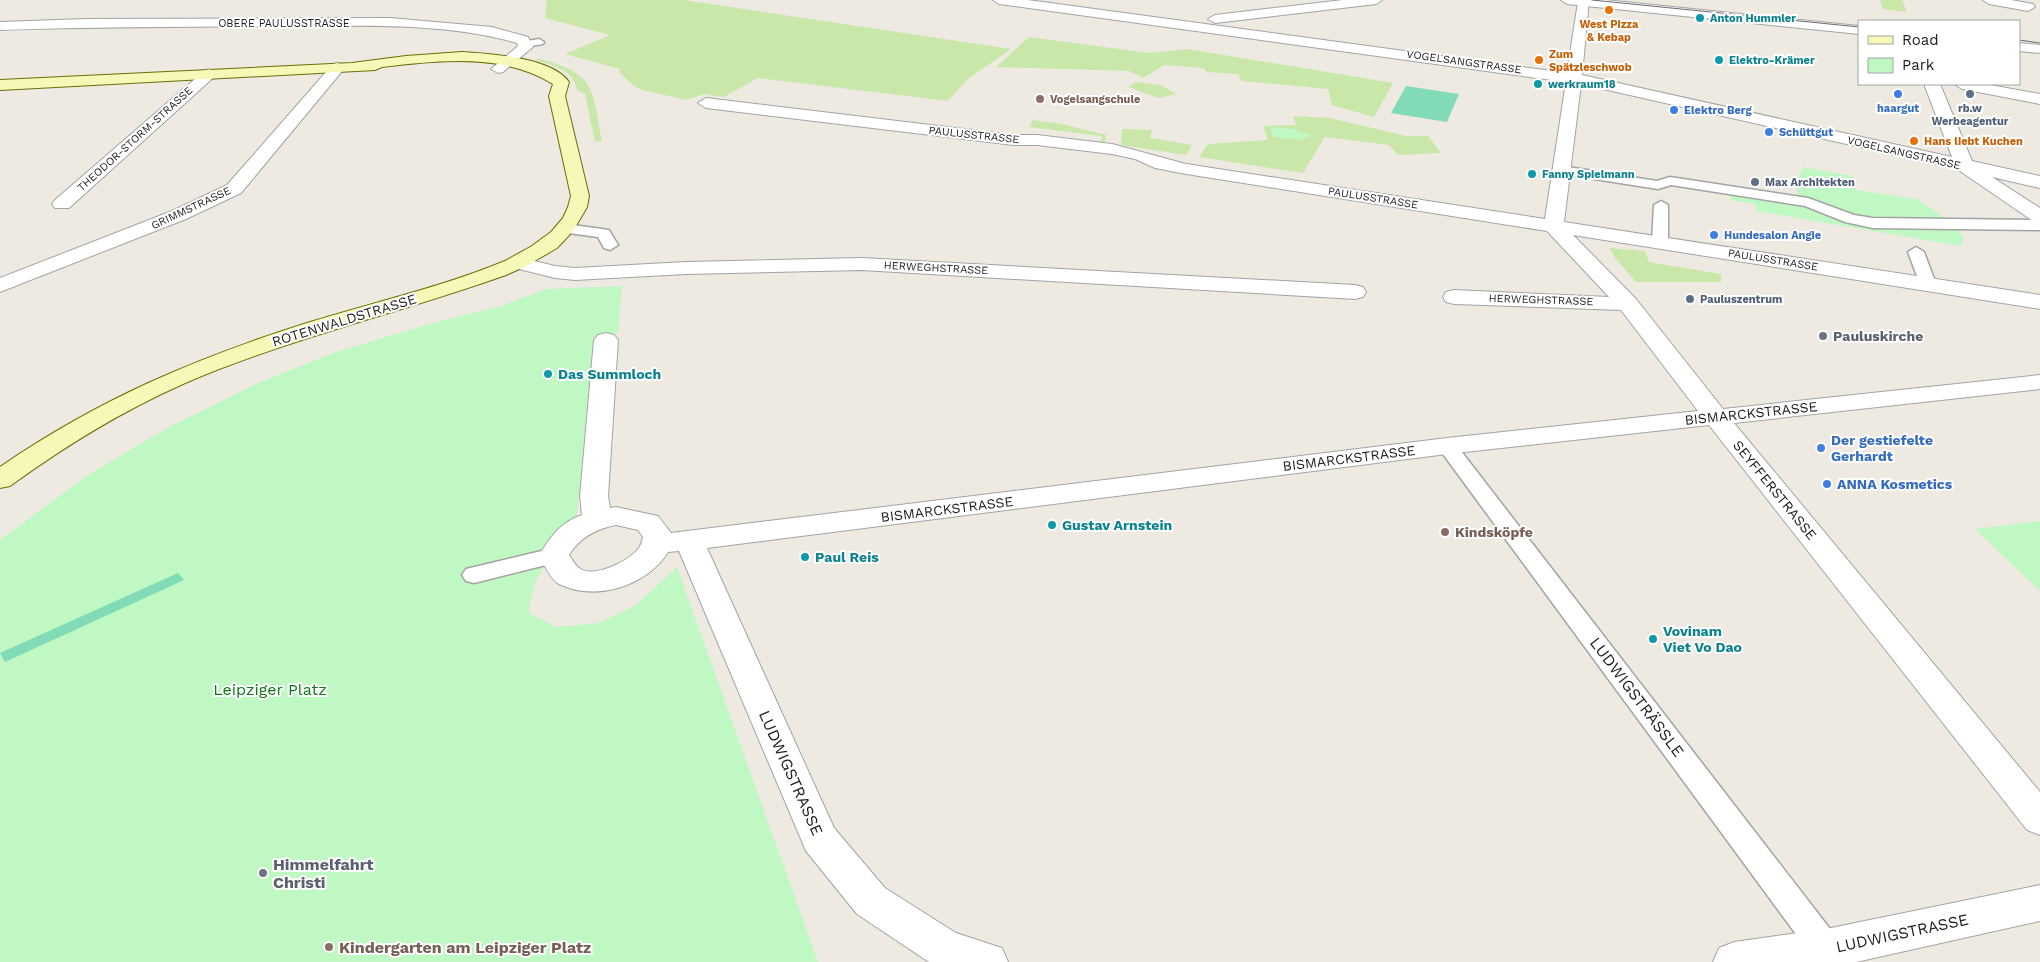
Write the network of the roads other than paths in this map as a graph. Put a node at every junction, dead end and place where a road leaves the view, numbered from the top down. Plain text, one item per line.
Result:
1 (999, 0) edge
2 (1376, 0) edge
3 (1567, 0) edge
4 (1635, 0) edge
5 (1989, 0) edge
6 (1584, 2) junction
7 (2028, 7) dead end
8 (1858, 23) edge
9 (1195, 25) junction
10 (0, 26) edge
11 (1858, 30) edge
12 (2020, 37) edge
13 (2040, 39) edge
14 (539, 42) dead end
15 (524, 44) junction
16 (2020, 47) edge
17 (2040, 49) edge
18 (503, 65) junction
19 (347, 67) junction
20 (209, 74) junction
21 (1573, 78) junction
22 (0, 85) edge
23 (1932, 85) edge
24 (1967, 85) edge
25 (2040, 99) edge
26 (706, 103) dead end
27 (1965, 167) junction
28 (1561, 170) junction
29 (2040, 182) edge
30 (62, 204) dead end
31 (1661, 206) dead end
32 (2040, 217) edge
33 (2040, 225) edge
34 (1554, 227) junction
35 (566, 229) junction
36 (1660, 242) junction
37 (610, 245) dead end
38 (1916, 252) dead end
39 (518, 263) junction
40 (1928, 284) junction
41 (0, 286) edge
42 (1355, 292) dead end
43 (1454, 297) dead end
44 (2040, 302) edge
45 (1628, 304) junction
46 (606, 340) dead end
47 (2040, 382) edge
48 (1716, 417) junction
49 (1448, 446) junction
50 (0, 480) edge
51 (597, 519) junction
52 (674, 542) junction
53 (554, 556) junction
54 (474, 575) dead end
55 (2040, 819) edge
56 (2040, 903) edge
57 (1826, 949) junction
58 (987, 962) edge
59 (1734, 962) edge

1 - 9 street, VOGELSANGSTRASSE
2 - 9 street
3 - 6 street
4 - 8 street
5 - 7 street
6 - 11 street
6 - 21 street
9 - 21 street, VOGELSANGSTRASSE
10 - 15 street, OBERE PAULUSSTRASSE
12 - 13 street
14 - 15 lane
15 - 18 street
16 - 17 street
18 - 19 main road, ROTENWALDSTRASSE
18 - 35 main road, ROTENWALDSTRASSE
19 - 20 main road, ROTENWALDSTRASSE
19 - 41 street, GRIMMSTRASSE
20 - 22 main road, ROTENWALDSTRASSE
20 - 30 street, THEODOR-STORM-STRASSE
21 - 27 street, VOGELSANGSTRASSE
21 - 28 street
23 - 27 street
24 - 25 street
26 - 34 street, PAULUSSTRASSE
27 - 29 street, VOGELSANGSTRASSE
27 - 32 street
28 - 33 lane
28 - 34 street
31 - 36 lane
34 - 36 street, PAULUSSTRASSE
34 - 45 street, SEYFFERSTRASSE
35 - 37 lane
35 - 39 main road, ROTENWALDSTRASSE
36 - 40 street, PAULUSSTRASSE
38 - 40 lane
39 - 42 street, HERWEGHSTRASSE
39 - 50 main road, ROTENWALDSTRASSE
40 - 44 street, PAULUSSTRASSE
43 - 45 street, HERWEGHSTRASSE
45 - 48 street, SEYFFERSTRASSE
46 - 51 street
47 - 48 street, BISMARCKSTRASSE
48 - 49 street, BISMARCKSTRASSE
48 - 55 street, SEYFFERSTRASSE
49 - 52 street, BISMARCKSTRASSE
49 - 57 lane, LUDWIGSTRÄSSLE
51 - 52 street
51 - 53 street
52 - 53 street
52 - 58 street, LUDWIGSTRASSE
53 - 54 lane
56 - 57 street, LUDWIGSTRASSE
57 - 59 street, LUDWIGSTRASSE

